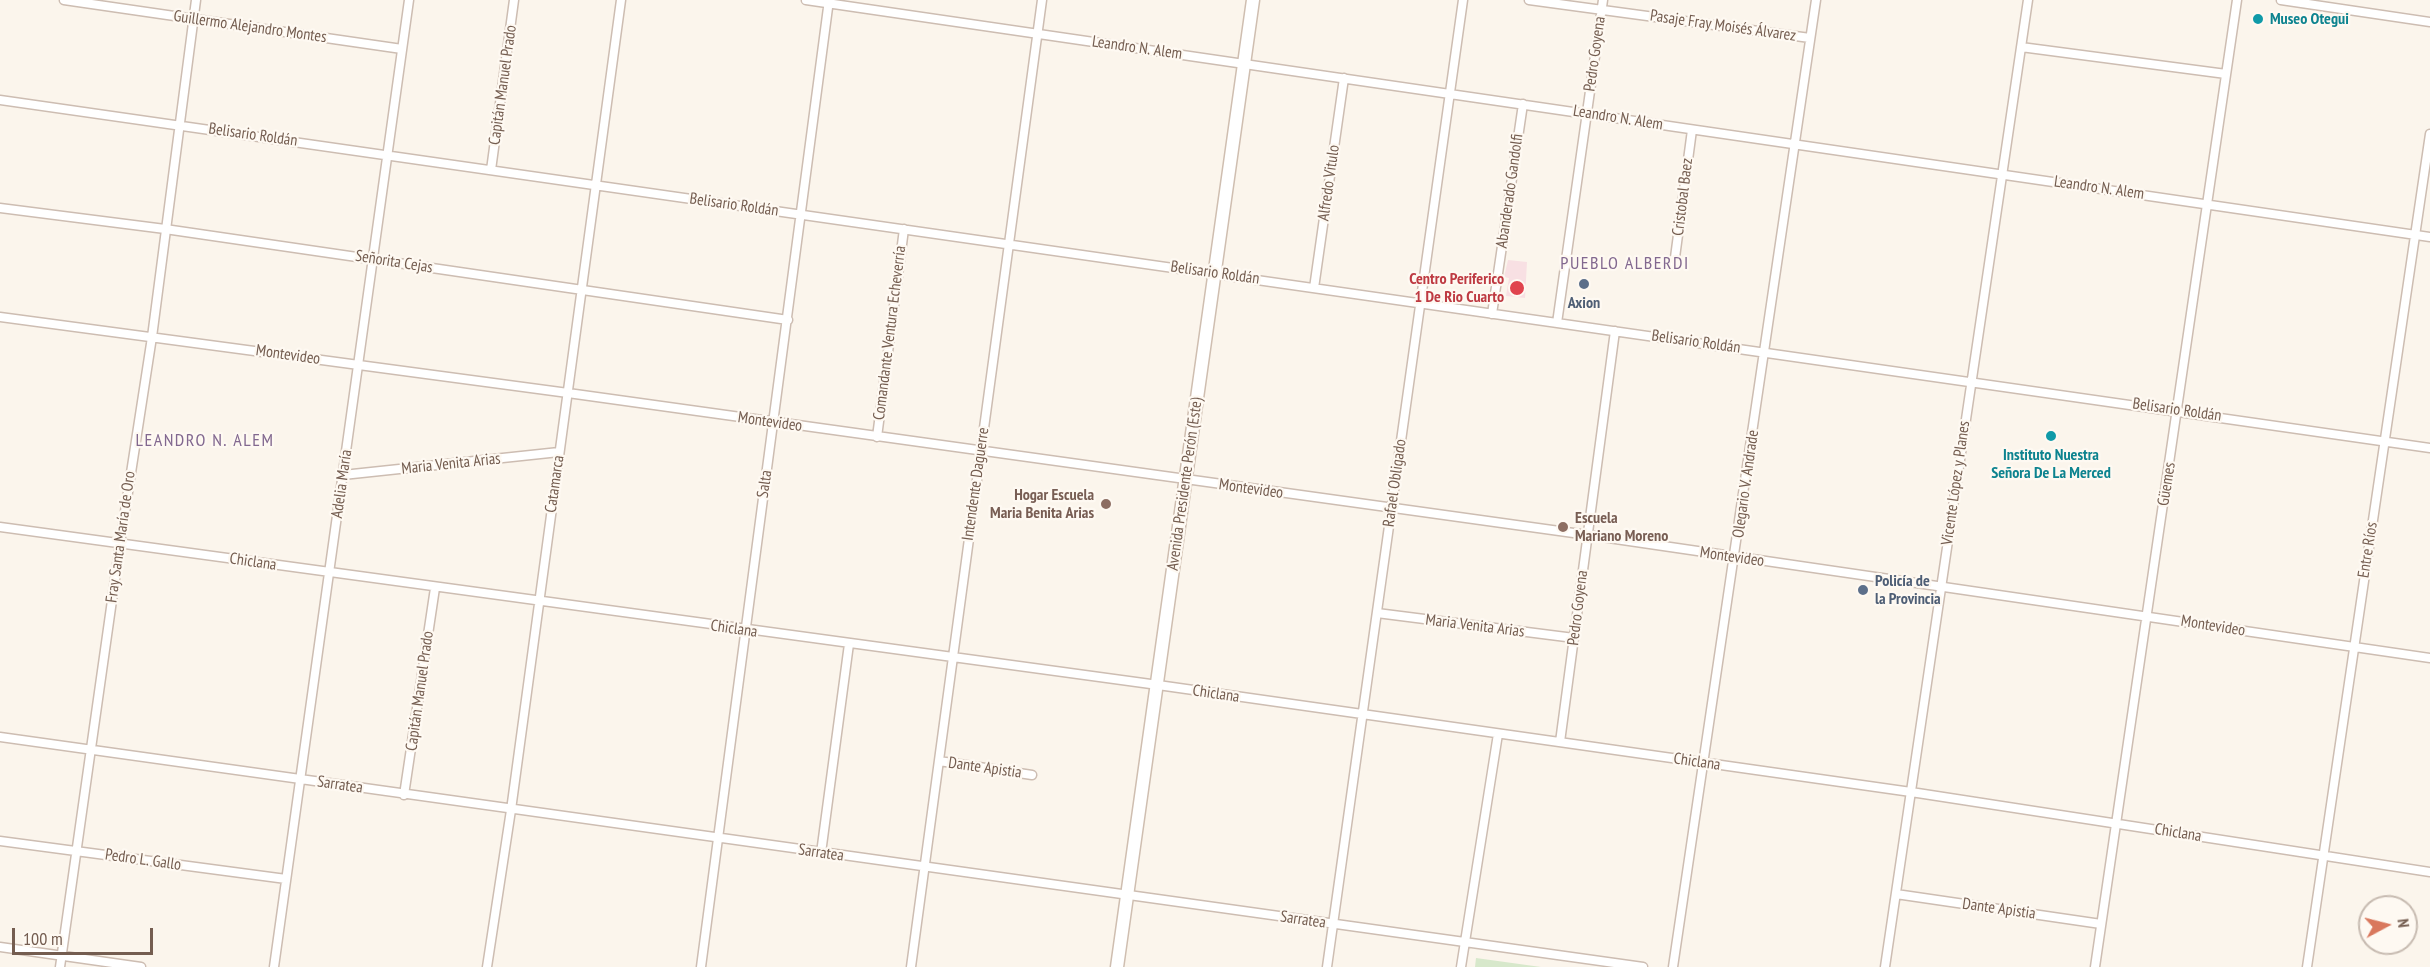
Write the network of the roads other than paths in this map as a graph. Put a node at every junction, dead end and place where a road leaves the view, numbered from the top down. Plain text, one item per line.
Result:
1 (63, 0) edge
2 (196, 0) edge
3 (409, 0) edge
4 (514, 0) edge
5 (621, 0) edge
6 (806, 0) edge
7 (1042, 0) edge
8 (1252, 0) edge
9 (1463, 0) edge
10 (1529, 0) edge
11 (1603, 0) edge
12 (1816, 0) edge
13 (2028, 0) edge
14 (2237, 0) edge
15 (2281, 0) edge
16 (829, 2) edge
17 (1602, 10) junction
18 (194, 19) junction
19 (2430, 22) edge
20 (1038, 33) junction
21 (1810, 38) junction
22 (2021, 46) junction
23 (402, 49) junction
24 (1244, 64) junction
25 (2226, 74) junction
26 (1344, 78) junction
27 (1449, 94) junction
28 (0, 100) edge
29 (1523, 104) junction
30 (1587, 114) junction
31 (180, 125) junction
32 (1692, 129) junction
33 (2430, 134) edge
34 (1795, 145) junction
35 (388, 154) junction
36 (491, 170) junction
37 (2002, 174) junction
38 (596, 185) junction
39 (2207, 204) junction
40 (0, 208) edge
41 (802, 215) junction
42 (165, 229) junction
43 (904, 229) junction
44 (2415, 235) junction
45 (2430, 237) edge
46 (1009, 244) junction
47 (372, 258) junction
48 (1674, 265) dead end
49 (1213, 272) junction
50 (1314, 288) junction
51 (582, 291) junction
52 (1420, 304) junction
53 (1492, 314) junction
54 (0, 317) edge
55 (788, 320) junction
56 (1557, 323) junction
57 (1614, 331) junction
58 (152, 337) junction
59 (1765, 351) junction
60 (358, 364) junction
61 (1971, 380) junction
62 (568, 393) junction
63 (2178, 410) junction
64 (773, 423) junction
65 (877, 437) junction
66 (2385, 441) junction
67 (2430, 448) edge
68 (559, 452) junction
69 (981, 452) junction
70 (343, 475) junction
71 (1186, 480) junction
72 (1391, 509) junction
73 (0, 527) edge
74 (1588, 535) junction
75 (120, 544) junction
76 (1735, 557) junction
77 (329, 573) junction
78 (1941, 587) junction
79 (435, 588) junction
80 (540, 602) junction
81 (1377, 613) junction
82 (2147, 616) junction
83 (745, 630) junction
84 (1574, 638) junction
85 (849, 644) junction
86 (2354, 648) junction
87 (953, 658) junction
88 (2430, 658) edge
89 (1158, 685) junction
90 (1362, 715) junction
91 (1498, 734) junction
92 (0, 737) edge
93 (1560, 742) junction
94 (91, 750) junction
95 (939, 761) junction
96 (1704, 763) junction
97 (1032, 775) dead end
98 (300, 780) junction
99 (1911, 792) junction
100 (404, 795) junction
101 (511, 810) junction
102 (2116, 823) junction
103 (716, 838) junction
104 (0, 841) edge
105 (76, 851) junction
106 (821, 853) junction
107 (2323, 855) junction
108 (924, 867) junction
109 (2430, 872) edge
110 (286, 879) junction
111 (1126, 893) junction
112 (1896, 894) junction
113 (1333, 924) junction
114 (2101, 924) junction
115 (1464, 943) junction
116 (0, 947) edge
117 (62, 956) junction
118 (60, 967) edge
119 (141, 967) edge
120 (274, 967) edge
121 (487, 967) edge
122 (701, 967) edge
123 (911, 967) edge
124 (1117, 967) edge
125 (1327, 967) edge
126 (1461, 967) edge
127 (1642, 967) edge
128 (1673, 967) edge
129 (1886, 967) edge
130 (2095, 967) edge
131 (2307, 967) edge

1 - 18 street, Guillermo Alejandro Montes
2 - 18 street, Fray Santa María de Oro
3 - 23 street, Adelia María
4 - 36 street, Capitán Manuel Prado
5 - 38 street, Catamarca
6 - 16 street, Leandro N. Alem
7 - 20 street, Intendente Daguerre
8 - 24 main road, Avenida Presidente Perón (Este)
9 - 27 street, Rafael Obligado
10 - 17 street, Pasaje Fray Moisés Álvarez
11 - 17 street, Pedro Goyena
12 - 21 street, Olegario V. Andrade
13 - 22 street, Vicente López y Planes
14 - 25 street, Güemes
15 - 19 street
16 - 20 street, Leandro N. Alem
16 - 41 street, Salta
17 - 21 street, Pasaje Fray Moisés Álvarez
17 - 30 street, Pedro Goyena
18 - 23 street, Guillermo Alejandro Montes
18 - 31 street, Fray Santa María de Oro
20 - 24 street, Leandro N. Alem
20 - 46 street, Intendente Daguerre
21 - 34 street, Olegario V. Andrade
22 - 25 street
22 - 37 street, Vicente López y Planes
23 - 35 street, Adelia María
24 - 26 street, Leandro N. Alem
24 - 49 main road, Avenida Presidente Perón (Este)
25 - 39 street, Güemes
26 - 27 street, Leandro N. Alem
26 - 50 street, Alfredo Vitulo
27 - 29 street, Leandro N. Alem
27 - 52 street, Rafael Obligado
28 - 31 street, Belisario Roldán
29 - 30 street, Leandro N. Alem
29 - 53 street, Abanderado Gandolfi
30 - 32 street, Leandro N. Alem
30 - 56 street, Pedro Goyena
31 - 35 street, Belisario Roldán
31 - 42 street, Fray Santa María de Oro
32 - 34 street, Leandro N. Alem
32 - 48 street, Cristobal Baez
33 - 44 street, Entre Ríos
34 - 37 street, Leandro N. Alem
34 - 59 street, Olegario V. Andrade
35 - 36 street, Belisario Roldán
35 - 47 street, Adelia María
36 - 38 street, Belisario Roldán
37 - 39 street, Leandro N. Alem
37 - 61 street, Vicente López y Planes
38 - 41 street, Belisario Roldán
38 - 51 street, Catamarca
39 - 44 street, Leandro N. Alem
39 - 63 street, Güemes
40 - 42 street, Señorita Cejas
41 - 43 street, Belisario Roldán
41 - 55 street, Salta
42 - 47 street, Señorita Cejas
42 - 58 street, Fray Santa María de Oro
43 - 46 street, Belisario Roldán
43 - 65 street, Comandante Ventura Echeverría
44 - 45 street, Leandro N. Alem
44 - 66 street, Entre Ríos
46 - 49 street, Belisario Roldán
46 - 69 street, Intendente Daguerre
47 - 51 street, Señorita Cejas
47 - 60 street, Adelia María
49 - 50 street, Belisario Roldán
49 - 71 main road, Avenida Presidente Perón (Este)
50 - 52 street, Belisario Roldán
51 - 55 street, Señorita Cejas
51 - 62 street, Catamarca
52 - 53 street, Belisario Roldán
52 - 72 street, Rafael Obligado
53 - 56 street, Belisario Roldán
54 - 58 street, Montevideo
55 - 64 street, Salta
56 - 57 street, Belisario Roldán
57 - 59 street, Belisario Roldán
57 - 74 street, Pedro Goyena
58 - 60 street, Montevideo
58 - 75 street, Fray Santa María de Oro
59 - 61 street, Belisario Roldán
59 - 76 street, Olegario V. Andrade
60 - 62 street, Montevideo
60 - 70 street, Adelia María
61 - 63 street, Belisario Roldán
61 - 78 street, Vicente López y Planes
62 - 64 street, Montevideo
62 - 68 street, Catamarca
63 - 66 street, Belisario Roldán
63 - 82 street, Güemes
64 - 65 street, Montevideo
64 - 83 street, Salta
65 - 69 street, Montevideo
66 - 67 street, Belisario Roldán
66 - 86 street, Entre Ríos
68 - 70 street, Maria Venita Arias
68 - 80 street, Catamarca
69 - 71 street, Montevideo
69 - 87 street, Intendente Daguerre
70 - 77 street, Adelia María
71 - 72 street, Montevideo
71 - 89 main road, Avenida Presidente Perón (Este)
72 - 74 street, Montevideo
72 - 81 street, Rafael Obligado
73 - 75 street, Chiclana
74 - 76 street, Montevideo
74 - 84 street, Pedro Goyena
75 - 77 street, Chiclana
75 - 94 street, Fray Santa María de Oro
76 - 78 street, Montevideo
76 - 96 street, Olegario V. Andrade
77 - 79 street, Chiclana
77 - 98 street, Adelia María
78 - 82 street, Montevideo
78 - 99 street, Vicente López y Planes
79 - 80 street, Chiclana
79 - 100 street, Capitán Manuel Prado
80 - 83 street, Chiclana
80 - 101 street, Catamarca
81 - 84 street, Maria Venita Arias
81 - 90 street, Rafael Obligado
82 - 86 street, Montevideo
82 - 102 street, Güemes
83 - 85 street, Chiclana
83 - 103 street, Salta
84 - 93 street, Pedro Goyena
85 - 87 street, Chiclana
85 - 106 street
86 - 88 street, Montevideo
86 - 107 street, Entre Ríos
87 - 89 street, Chiclana
87 - 95 street, Intendente Daguerre
89 - 90 street, Chiclana
89 - 111 main road, Avenida Presidente Perón (Este)
90 - 91 street, Chiclana
90 - 113 street, Rafael Obligado
91 - 93 street, Chiclana
91 - 115 street
92 - 94 street, Sarratea
93 - 96 street, Chiclana
94 - 98 street, Sarratea
94 - 105 street, Fray Santa María de Oro
95 - 97 street, Dante Apistia
95 - 108 street, Intendente Daguerre
96 - 99 street, Chiclana
96 - 128 street, Olegario V. Andrade
98 - 100 street, Sarratea
98 - 110 street, Adelia María
99 - 102 street, Chiclana
99 - 112 street, Vicente López y Planes
100 - 101 street, Sarratea
101 - 103 street, Sarratea
101 - 121 street, Catamarca
102 - 107 street, Chiclana
102 - 114 street, Güemes
103 - 106 street, Sarratea
103 - 122 street, Salta
104 - 105 street, Pedro L. Gallo
105 - 110 street, Pedro L. Gallo
105 - 117 street, Fray Santa María de Oro
106 - 108 street, Sarratea
107 - 109 street, Chiclana
107 - 131 street, Entre Ríos
108 - 111 street, Sarratea
108 - 123 street, Intendente Daguerre
110 - 120 street, Adelia María
111 - 113 street, Sarratea
111 - 124 main road, Avenida Presidente Perón (Este)
112 - 114 street, Dante Apistia
112 - 129 street, Vicente López y Planes
113 - 115 street, Sarratea
113 - 125 street, Rafael Obligado
114 - 130 street, Güemes
115 - 126 street
115 - 127 street, Sarratea
116 - 117 street
117 - 118 street, Fray Santa María de Oro
117 - 119 street

